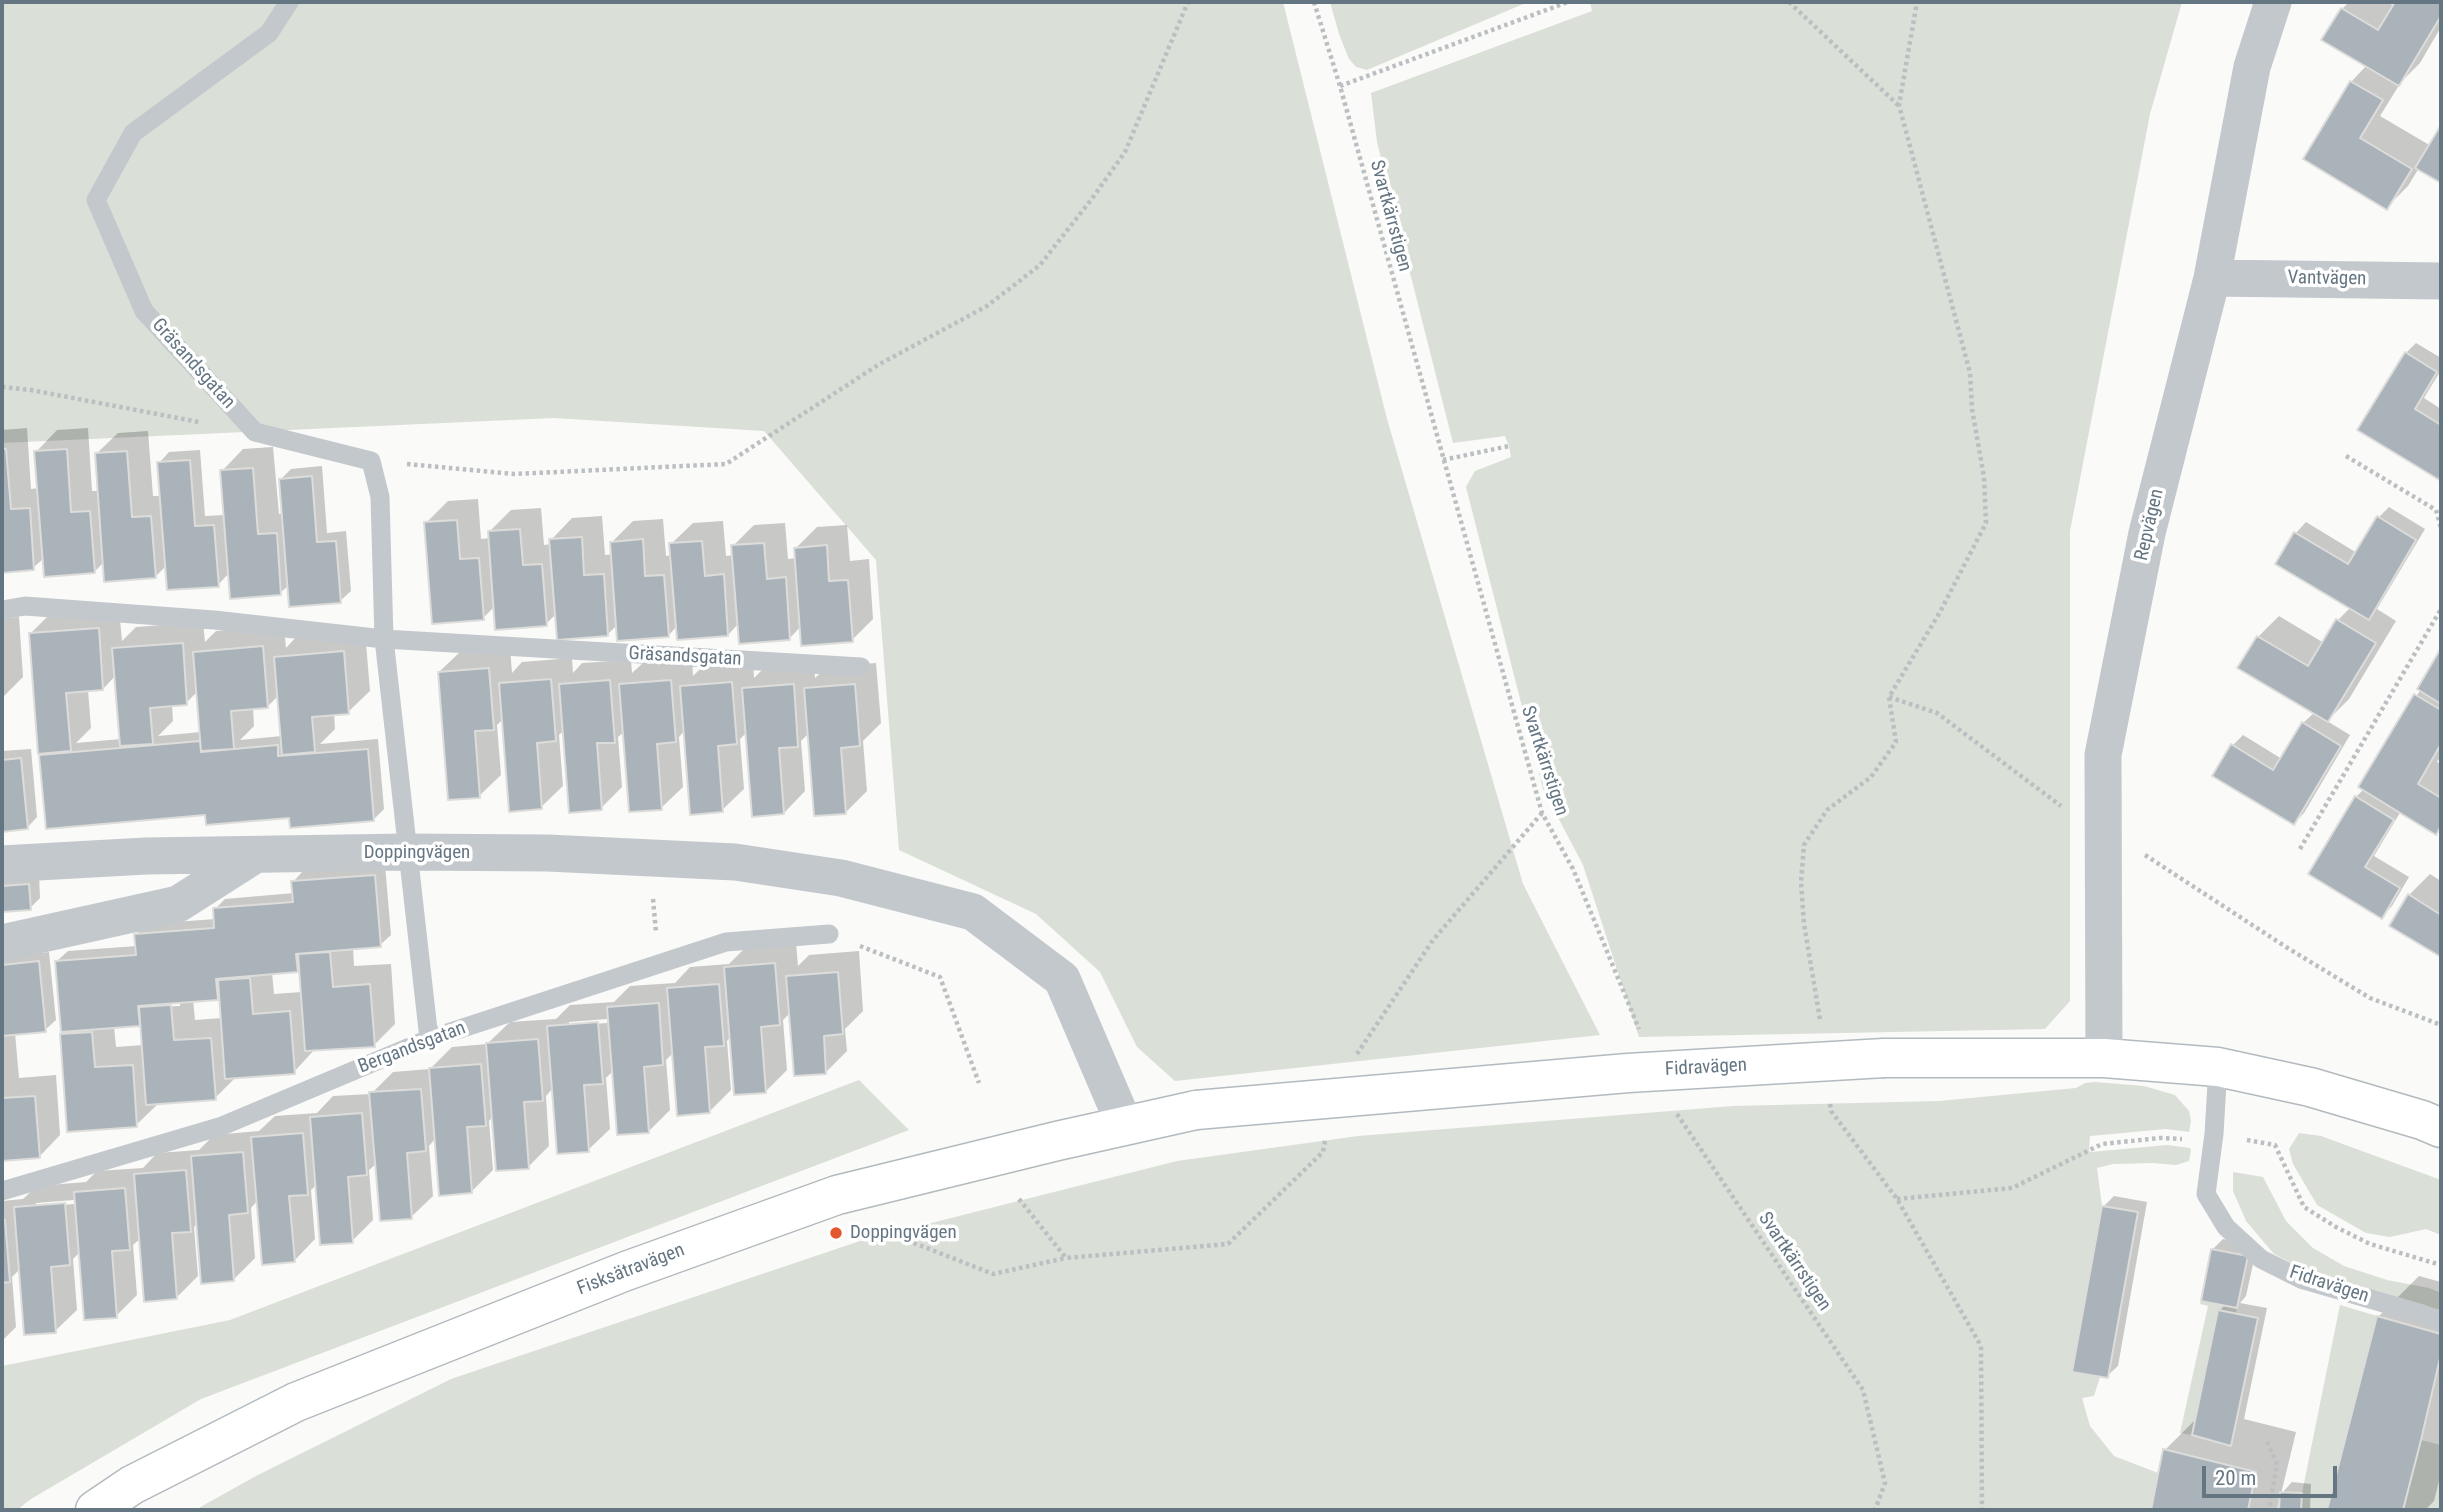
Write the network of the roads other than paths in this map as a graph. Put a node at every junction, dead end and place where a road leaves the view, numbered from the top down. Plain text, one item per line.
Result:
1 (289, 2) edge
2 (2273, 2) edge
3 (2212, 278) junction
4 (2441, 281) edge
5 (2, 610) edge
6 (384, 639) junction
7 (862, 667) dead end
8 (407, 852) junction
9 (256, 855) junction
10 (2, 864) edge
11 (829, 934) road end
12 (2, 943) edge
13 (429, 1039) junction
14 (2104, 1058) junction
15 (2218, 1067) junction
16 (1196, 1110) joint
17 (1125, 1126) junction
18 (2441, 1128) edge
19 (2, 1191) edge
20 (2441, 1322) edge
21 (95, 1510) edge

1 - 6 lane, Gräsandsgatan
2 - 3 street, Repvägen
3 - 4 street, Vantvägen
3 - 14 street, Repvägen
5 - 6 lane, Gräsandsgatan
6 - 7 lane, Gräsandsgatan
6 - 8 lane
8 - 9 street, Doppingvägen
8 - 13 lane
8 - 17 street, Doppingvägen
9 - 10 street, Doppingvägen
9 - 12 street
11 - 13 lane, Bergandsgatan
13 - 19 lane, Bergandsgatan
14 - 15 street, Fidravägen
14 - 16 street, Fidravägen, bridge
15 - 18 street, Fidravägen
15 - 20 lane, Fidravägen
16 - 17 street, Fisksätravägen
17 - 21 street, Fisksätravägen

